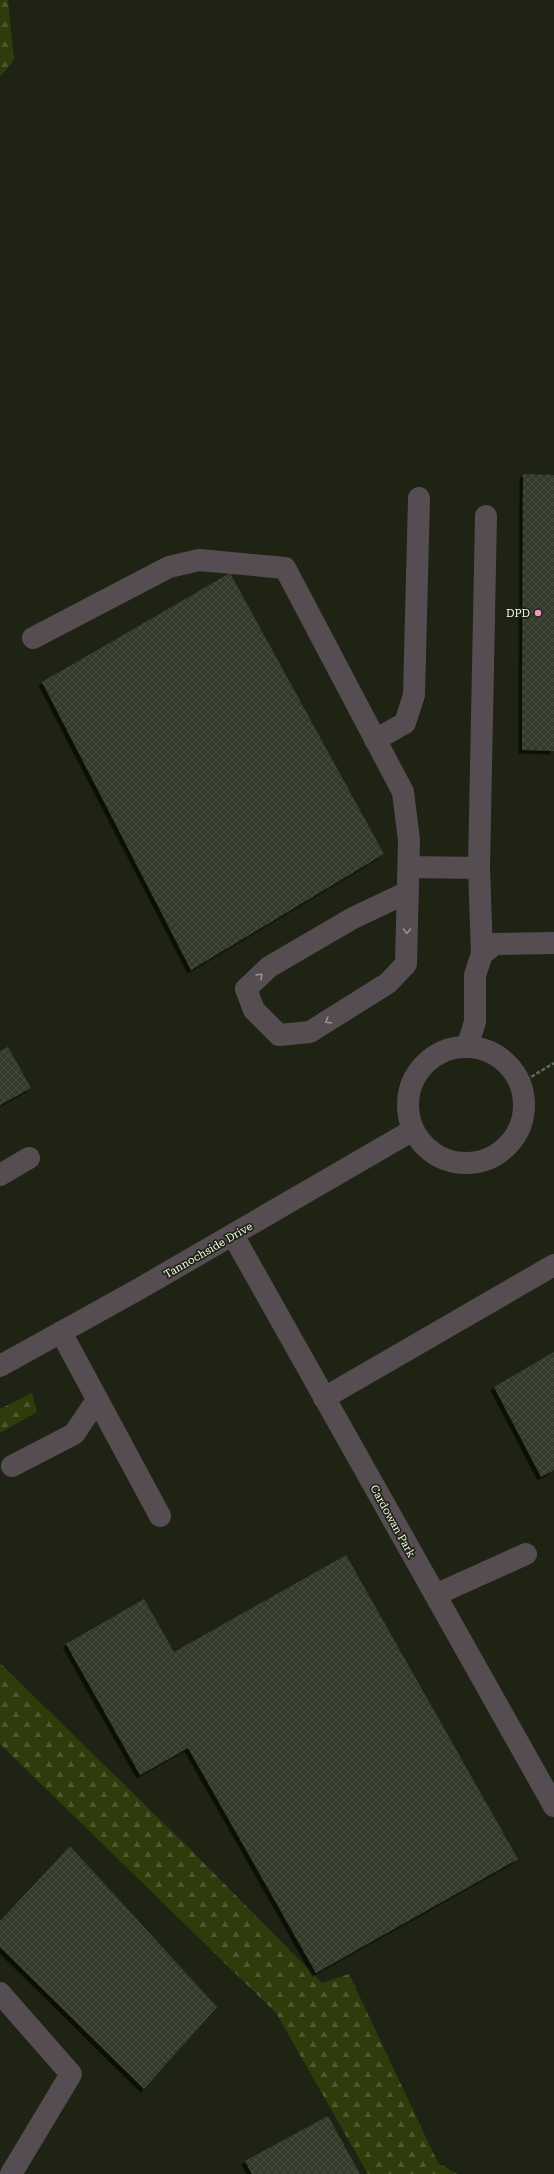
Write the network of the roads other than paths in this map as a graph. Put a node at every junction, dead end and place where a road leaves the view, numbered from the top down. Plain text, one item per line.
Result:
1 (419, 498) dead end
2 (486, 516) dead end
3 (33, 638) dead end
4 (375, 740) junction
5 (409, 867) junction
6 (479, 868) junction
7 (408, 892) junction
8 (554, 943) edge
9 (482, 954) junction
10 (466, 1047) junction
11 (414, 1130) junction
12 (29, 1158) dead end
13 (0, 1174) edge
14 (233, 1235) junction
15 (554, 1266) edge
16 (61, 1332) junction
17 (0, 1366) edge
18 (324, 1398) junction
19 (97, 1400) junction
20 (12, 1466) dead end
21 (160, 1516) dead end
22 (526, 1554) dead end
23 (435, 1594) junction
24 (554, 1806) edge
25 (0, 1993) edge
26 (11, 2174) edge

1 - 4 street
2 - 6 street
3 - 4 street
4 - 5 street
5 - 6 street
5 - 7 street
6 - 9 street
7 -> 7 street
8 - 9 street
9 - 10 street
10 - 11 street
10 - 11 street
11 - 14 street, Tannochside Drive
12 - 13 street
14 - 16 street, Tannochside Drive
14 - 18 street, Cardowan Park
15 - 18 street
16 - 17 street, Tannochside Drive
16 - 19 street
18 - 23 street, Cardowan Park
19 - 20 street
19 - 21 street
22 - 23 street
23 - 24 street, Cardowan Park
25 - 26 street

